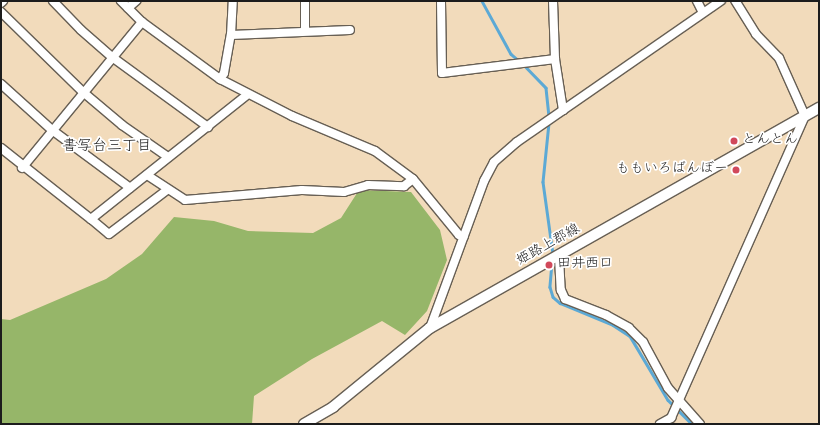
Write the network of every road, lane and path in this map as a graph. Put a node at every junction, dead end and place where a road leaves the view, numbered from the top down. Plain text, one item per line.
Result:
1 (54, 1) edge
2 (121, 1) edge
3 (136, 1) edge
4 (233, 1) edge
5 (305, 1) edge
6 (441, 1) edge
7 (553, 1) edge
8 (697, 1) edge
9 (720, 1) edge
10 (735, 1) edge
11 (128, 8) junction
12 (702, 11) junction
13 (1, 12) edge
14 (142, 22) junction
15 (305, 30) junction
16 (350, 30) dead end
17 (231, 35) junction
18 (112, 58) junction
19 (554, 59) junction
20 (220, 79) junction
21 (1, 84) edge
22 (83, 92) junction
23 (248, 95) junction
24 (819, 108) edge
25 (563, 110) junction
26 (805, 116) junction
27 (208, 127) junction
28 (52, 130) junction
29 (1, 148) edge
30 (168, 156) junction
31 (22, 168) junction
32 (147, 175) junction
33 (413, 179) junction
34 (130, 188) junction
35 (167, 190) junction
36 (90, 219) junction
37 (464, 237) junction
38 (559, 257) junction
39 (430, 328) junction
40 (678, 400) junction
41 (304, 424) edge
42 (660, 424) edge
43 (700, 424) edge

1 - 18 street
2 - 11 street
3 - 11 street
4 - 17 street
5 - 15 street
6 - 19 street
7 - 19 street
8 - 12 street
9 - 12 street
10 - 26 street
11 - 14 street
12 - 25 street
13 - 22 street
14 - 18 street
14 - 20 street
15 - 16 street
15 - 17 street
17 - 20 street
18 - 22 street
18 - 27 street
19 - 25 street
20 - 23 street
21 - 28 street
22 - 28 street
22 - 30 street
23 - 27 street
23 - 33 street
24 - 26 main road, 姫路上郡線
25 - 37 street
26 - 38 main road, 姫路上郡線
26 - 40 street
27 - 30 street
28 - 31 street
28 - 34 street
29 - 31 street
30 - 32 street
31 - 36 street
32 - 34 street
32 - 35 street
33 - 35 street
33 - 37 street
34 - 36 street
35 - 36 street
37 - 39 street
38 - 39 main road, 姫路上郡線
38 - 40 street
39 - 41 main road, 姫路上郡線
40 - 42 street
40 - 43 street

